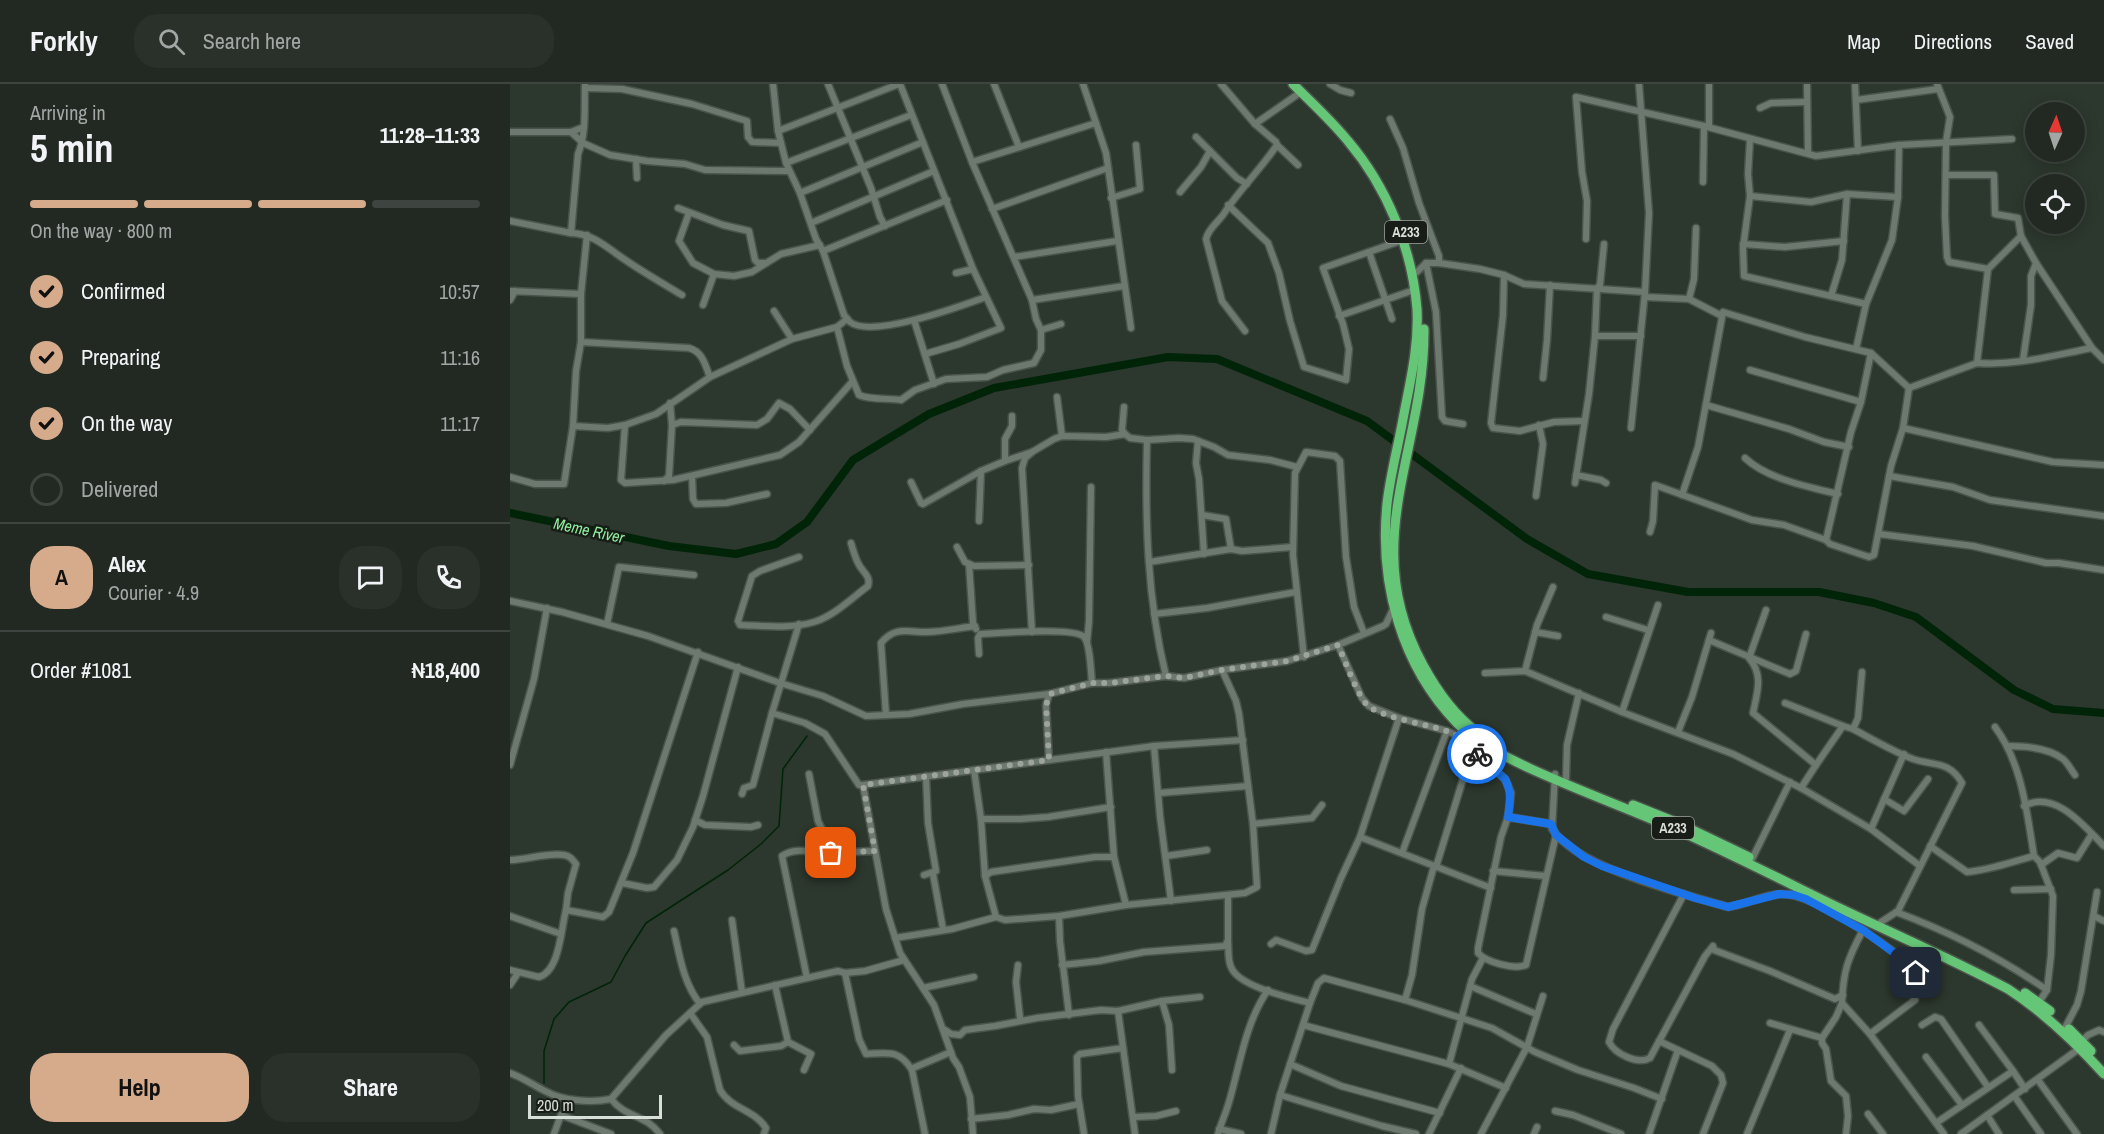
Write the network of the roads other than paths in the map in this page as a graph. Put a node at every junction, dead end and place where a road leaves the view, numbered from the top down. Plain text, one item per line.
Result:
1 (772, 84) edge
2 (828, 84) edge
3 (900, 84) edge
4 (942, 84) edge
5 (994, 84) edge
6 (1085, 84) edge
7 (1221, 84) edge
8 (1293, 84) edge
9 (1330, 84) edge
10 (1639, 84) edge
11 (1709, 84) edge
12 (1807, 84) edge
13 (1855, 84) edge
14 (585, 86) edge
15 (1938, 87) edge
16 (1300, 88) edge
17 (1352, 93) dead end
18 (1856, 100) junction
19 (1807, 102) junction
20 (839, 107) junction
21 (1760, 108) dead end
22 (1641, 111) junction
23 (912, 116) junction
24 (1390, 119) dead end
25 (1096, 123) junction
26 (1256, 124) junction
27 (584, 127) junction
28 (1706, 127) junction
29 (778, 131) junction
30 (510, 132) edge
31 (571, 132) junction
32 (1196, 137) dead end
33 (851, 139) junction
34 (2012, 139) dead end
35 (1750, 140) junction
36 (923, 142) junction
37 (1946, 142) junction
38 (583, 143) junction
39 (781, 143) junction
40 (1136, 145) dead end
41 (1277, 145) junction
42 (1899, 145) junction
43 (1019, 147) junction
44 (1210, 151) junction
45 (1858, 151) junction
46 (1808, 153) junction
47 (636, 159) junction
48 (972, 162) junction
49 (786, 163) junction
50 (1298, 165) dead end
51 (1370, 167) junction
52 (862, 168) junction
53 (1108, 168) junction
54 (789, 171) junction
55 (934, 171) junction
56 (1946, 174) junction
57 (637, 178) dead end
58 (1703, 182) dead end
59 (1247, 183) junction
60 (1180, 192) dead end
61 (800, 193) junction
62 (1847, 194) junction
63 (873, 196) junction
64 (1750, 196) junction
65 (1898, 197) junction
66 (1111, 198) junction
67 (947, 200) junction
68 (1228, 206) junction
69 (678, 208) dead end
70 (992, 209) junction
71 (689, 213) junction
72 (510, 221) edge
73 (811, 223) junction
74 (885, 226) junction
75 (1696, 228) dead end
76 (571, 233) junction
77 (586, 235) junction
78 (2021, 236) junction
79 (1586, 239) dead end
80 (1403, 240) junction
81 (1118, 241) junction
82 (1844, 241) junction
83 (1604, 244) dead end
84 (1743, 244) junction
85 (822, 248) junction
86 (1369, 252) junction
87 (1014, 257) junction
88 (766, 263) junction
89 (1426, 263) junction
90 (1439, 263) junction
91 (2036, 264) junction
92 (973, 269) junction
93 (1988, 269) junction
94 (1417, 272) junction
95 (956, 273) dead end
96 (714, 274) junction
97 (1504, 275) junction
98 (1550, 285) junction
99 (1124, 286) junction
100 (1597, 288) junction
101 (1414, 290) junction
102 (512, 291) edge
103 (581, 294) junction
104 (1645, 294) junction
105 (682, 295) dead end
106 (1831, 296) junction
107 (986, 297) junction
108 (1689, 299) junction
109 (510, 300) edge
110 (1032, 300) junction
111 (1386, 301) junction
112 (1866, 304) junction
113 (703, 305) dead end
114 (774, 311) dead end
115 (1339, 316) junction
116 (1722, 316) junction
117 (847, 319) junction
118 (1392, 319) dead end
119 (915, 320) junction
120 (1061, 324) dead end
121 (837, 327) junction
122 (1131, 328) dead end
123 (1041, 330) junction
124 (1245, 331) dead end
125 (1595, 336) junction
126 (1641, 336) junction
127 (792, 339) junction
128 (581, 342) junction
129 (2092, 348) junction
130 (1856, 350) junction
131 (1871, 353) junction
132 (925, 354) junction
133 (2023, 360) junction
134 (2104, 360) edge
135 (1977, 363) junction
136 (1750, 370) dead end
137 (710, 377) junction
138 (1543, 378) dead end
139 (852, 382) junction
140 (934, 384) junction
141 (1909, 388) junction
142 (1057, 397) dead end
143 (1861, 402) junction
144 (670, 404) junction
145 (1706, 405) junction
146 (1124, 407) dead end
147 (1410, 412) junction
148 (1012, 416) dead end
149 (1584, 421) junction
150 (1463, 424) dead end
151 (625, 425) junction
152 (1539, 425) junction
153 (573, 426) junction
154 (672, 426) junction
155 (1630, 428) dead end
156 (1903, 428) junction
157 (810, 430) junction
158 (1125, 434) junction
159 (1062, 436) junction
160 (1147, 440) junction
161 (1198, 441) junction
162 (1849, 447) junction
163 (1032, 452) junction
164 (1745, 458) dead end
165 (1005, 461) junction
166 (2104, 465) edge
167 (1297, 468) junction
168 (981, 471) junction
169 (1576, 475) junction
170 (692, 476) junction
171 (1889, 476) junction
172 (510, 477) edge
173 (671, 478) junction
174 (911, 482) dead end
175 (1395, 483) junction
176 (1575, 483) dead end
177 (1606, 483) dead end
178 (1090, 487) dead end
179 (767, 494) dead end
180 (1838, 494) junction
181 (1682, 495) junction
182 (1536, 496) dead end
183 (1202, 515) junction
184 (2104, 516) edge
185 (979, 521) dead end
186 (1650, 532) dead end
187 (1879, 534) junction
188 (1826, 540) junction
189 (851, 543) dead end
190 (957, 547) dead end
191 (1293, 547) junction
192 (1231, 549) junction
193 (1204, 554) junction
194 (799, 557) dead end
195 (1149, 562) junction
196 (969, 564) junction
197 (1029, 565) junction
198 (2104, 570) edge
199 (694, 575) dead end
200 (1553, 587) dead end
201 (1296, 592) junction
202 (510, 600) edge
203 (1658, 605) dead end
204 (1394, 607) junction
205 (547, 608) junction
206 (1766, 610) dead end
207 (1154, 614) junction
208 (1606, 617) dead end
209 (607, 624) junction
210 (799, 624) junction
211 (975, 626) junction
212 (1648, 630) junction
213 (1032, 632) junction
214 (1536, 632) junction
215 (1364, 633) junction
216 (980, 634) junction
217 (1806, 634) dead end
218 (1558, 636) dead end
219 (1087, 643) junction
220 (1338, 645) junction
221 (698, 652) junction
222 (979, 654) dead end
223 (1304, 657) junction
224 (1749, 658) junction
225 (738, 667) junction
226 (1222, 670) junction
227 (1525, 671) junction
228 (1862, 672) dead end
229 (1485, 673) dead end
230 (1166, 676) junction
231 (780, 683) junction
232 (1092, 683) junction
233 (1579, 693) junction
234 (1050, 694) junction
235 (1785, 703) dead end
236 (1622, 711) junction
237 (772, 713) junction
238 (886, 715) junction
239 (1399, 717) junction
240 (1843, 726) junction
241 (1995, 727) dead end
242 (1853, 729) junction
243 (1447, 731) junction
244 (1678, 732) junction
245 (1243, 740) junction
246 (1154, 746) junction
247 (2007, 746) junction
248 (512, 749) edge
249 (1472, 750) junction
250 (1106, 752) junction
251 (1904, 754) junction
252 (1049, 760) junction
253 (510, 765) edge
254 (1816, 765) junction
255 (974, 770) junction
256 (809, 774) dead end
257 (2075, 775) dead end
258 (926, 776) junction
259 (1555, 777) junction
260 (1566, 778) junction
261 (1928, 779) dead end
262 (1790, 782) junction
263 (863, 785) junction
264 (1248, 786) junction
265 (1801, 788) junction
266 (1159, 793) junction
267 (742, 794) dead end
268 (1884, 799) junction
269 (1322, 805) dead end
270 (2024, 806) junction
271 (1111, 807) junction
272 (1508, 817) junction
273 (981, 819) junction
274 (695, 820) junction
275 (1253, 824) junction
276 (1551, 824) junction
277 (758, 825) dead end
278 (1871, 829) junction
279 (2092, 834) junction
280 (1556, 835) junction
281 (1360, 837) junction
282 (1930, 846) junction
283 (2104, 846) edge
284 (1207, 850) dead end
285 (875, 851) junction
286 (831, 853) junction
287 (1402, 854) junction
288 (1166, 856) junction
289 (2034, 856) junction
290 (1114, 857) junction
291 (1752, 859) junction
292 (510, 860) edge
293 (2041, 865) junction
294 (1920, 866) junction
295 (1435, 867) junction
296 (1494, 871) junction
297 (933, 873) junction
298 (988, 874) junction
299 (924, 875) dead end
300 (1546, 876) junction
301 (622, 883) junction
302 (1491, 888) junction
303 (2051, 889) junction
304 (2014, 890) dead end
305 (2097, 892) dead end
306 (1684, 894) junction
307 (1228, 895) junction
308 (1171, 901) junction
309 (1125, 905) junction
310 (566, 910) junction
311 (1896, 912) junction
312 (1858, 914) junction
313 (510, 916) edge
314 (1059, 916) junction
315 (2094, 916) junction
316 (996, 917) junction
317 (732, 920) dead end
318 (2104, 921) edge
319 (1881, 922) junction
320 (943, 929) junction
321 (1863, 930) junction
322 (674, 931) dead end
323 (561, 934) junction
324 (895, 938) junction
325 (1228, 940) junction
326 (1271, 944) dead end
327 (1483, 958) junction
328 (904, 960) junction
329 (1018, 965) dead end
330 (1062, 965) junction
331 (510, 970) edge
332 (518, 973) junction
333 (845, 973) junction
334 (974, 977) dead end
335 (807, 978) junction
336 (510, 985) edge
337 (775, 985) junction
338 (1470, 986) junction
339 (923, 988) junction
340 (1268, 990) junction
341 (2047, 990) junction
342 (742, 992) junction
343 (1843, 995) junction
344 (1543, 996) dead end
345 (1200, 998) dead end
346 (1405, 1000) junction
347 (1162, 1001) junction
348 (2039, 1002) junction
349 (1310, 1003) junction
350 (1842, 1003) junction
351 (700, 1004) junction
352 (1118, 1011) junction
353 (690, 1013) junction
354 (1536, 1014) junction
355 (1069, 1015) junction
356 (1022, 1020) junction
357 (1463, 1020) junction
358 (1770, 1023) dead end
359 (1303, 1025) junction
360 (1922, 1025) dead end
361 (1979, 1025) dead end
362 (2066, 1026) junction
363 (944, 1029) junction
364 (1790, 1030) junction
365 (2104, 1032) edge
366 (955, 1034) junction
367 (1870, 1034) junction
368 (1822, 1038) junction
369 (788, 1041) junction
370 (1659, 1041) junction
371 (949, 1044) junction
372 (2081, 1044) junction
373 (734, 1046) dead end
374 (1527, 1047) junction
375 (1123, 1048) junction
376 (1678, 1050) junction
377 (951, 1052) junction
378 (1926, 1057) dead end
379 (1290, 1064) junction
380 (1449, 1064) junction
381 (2104, 1067) edge
382 (1461, 1068) junction
383 (804, 1070) dead end
384 (912, 1070) junction
385 (1172, 1070) dead end
386 (2013, 1071) junction
387 (510, 1073) edge
388 (2104, 1074) edge
389 (2038, 1080) junction
390 (1988, 1087) junction
391 (1506, 1088) junction
392 (2025, 1089) junction
393 (1280, 1095) junction
394 (2015, 1097) junction
395 (611, 1099) junction
396 (1662, 1099) junction
397 (1079, 1104) junction
398 (1962, 1104) junction
399 (1176, 1111) dead end
400 (1555, 1111) dead end
401 (1440, 1113) junction
402 (1868, 1114) dead end
403 (1987, 1115) junction
404 (1134, 1117) junction
405 (971, 1119) junction
406 (1936, 1123) junction
407 (1537, 1127) dead end
408 (1218, 1132) edge
409 (1748, 1133) edge
410 (1963, 1133) edge
411 (554, 1134) edge
412 (611, 1134) edge
413 (660, 1134) edge
414 (764, 1134) edge
415 (925, 1134) edge
416 (973, 1134) edge
417 (1084, 1134) edge
418 (1135, 1134) edge
419 (1241, 1134) edge
420 (1271, 1134) edge
421 (1416, 1134) edge
422 (1429, 1134) edge
423 (1481, 1134) edge
424 (1534, 1134) edge
425 (1621, 1134) edge
426 (1649, 1134) edge
427 (1703, 1134) edge
428 (1846, 1134) edge
429 (1883, 1134) edge
430 (1944, 1134) edge
431 (1999, 1134) edge
432 (2041, 1134) edge
433 (2077, 1134) edge

1 - 29 street
2 - 20 street
3 - 20 street
3 - 23 street
4 - 48 street
5 - 43 street
6 - 25 street
7 - 26 street
8 - 16 highway, A233
9 - 17 street
10 - 22 street
11 - 28 street
12 - 19 street
13 - 18 street
14 - 27 street
14 - 39 street
15 - 18 street
15 - 37 street
16 - 26 street
16 - 51 highway, A233
18 - 45 street
19 - 21 street
19 - 46 street
20 - 29 street
20 - 33 street
22 - 28 street
22 - 79 street
22 - 104 street
23 - 33 street
23 - 36 street
24 - 90 street
25 - 43 street
25 - 53 street
26 - 41 street
27 - 31 street
27 - 38 street
28 - 35 street
28 - 58 street
29 - 39 street
30 - 31 street
31 - 38 street
32 - 44 street
33 - 49 street
33 - 52 street
34 - 37 street
35 - 46 street
35 - 64 street
36 - 52 street
36 - 55 street
37 - 42 street
37 - 56 street
38 - 47 street
38 - 76 street
39 - 49 street
40 - 66 street
41 - 50 street
41 - 59 street
42 - 45 street
42 - 65 street
43 - 48 street
44 - 59 street
44 - 60 street
45 - 46 street
47 - 54 street
47 - 57 street
48 - 70 street
49 - 54 street
51 - 80 highway, A233
51 - 94 highway, A233
52 - 61 street
52 - 63 street
53 - 66 street
53 - 70 street
54 - 61 street
55 - 63 street
55 - 67 street
56 - 78 street
56 - 93 street
59 - 68 street
61 - 73 street
62 - 64 street
62 - 65 street
62 - 82 street
63 - 73 street
63 - 74 street
64 - 84 street
65 - 112 street
66 - 81 street
67 - 74 street
67 - 92 street
68 - 115 street
68 - 124 street
69 - 71 street
70 - 87 street
71 - 88 street
71 - 96 street
72 - 76 street
73 - 85 street
74 - 85 street
75 - 108 street
76 - 77 street
77 - 103 street
77 - 105 street
78 - 91 street
78 - 93 street
80 - 86 street
80 - 101 highway, A233
81 - 87 street
81 - 99 street
82 - 84 street
82 - 106 street
83 - 100 street
84 - 106 street
85 - 88 street
85 - 117 street
86 - 111 street
86 - 115 street
87 - 110 street
88 - 96 street
89 - 90 street
89 - 94 street
89 - 150 street
90 - 97 street
91 - 129 street
91 - 133 street
92 - 95 street
92 - 107 street
93 - 135 street
94 - 147 highway, A233
96 - 113 street
97 - 98 street
97 - 152 street
98 - 100 street
98 - 138 street
99 - 110 street
99 - 122 street
100 - 104 street
100 - 125 street
101 - 111 street
101 - 147 highway, A233
102 - 103 street
102 - 109 street
103 - 128 street
104 - 108 street
104 - 126 street
106 - 112 street
107 - 119 street
107 - 132 street
108 - 116 street
110 - 123 street
111 - 115 street
111 - 118 street
112 - 130 street
114 - 127 street
116 - 130 street
116 - 145 street
117 - 119 street
117 - 121 street
119 - 132 street
120 - 123 street
121 - 127 street
121 - 139 street
123 - 140 street
125 - 126 street
125 - 149 street
126 - 155 street
127 - 137 street
128 - 137 street
128 - 153 street
129 - 133 street
129 - 134 street
130 - 131 street
131 - 141 street
131 - 143 street
132 - 140 street
133 - 135 street
135 - 141 street
136 - 143 street
137 - 144 street
139 - 140 street
139 - 157 street
141 - 156 street
142 - 159 street
143 - 162 street
144 - 151 street
144 - 154 street
145 - 162 street
145 - 181 street
146 - 158 street
147 - 175 highway, A233
148 - 165 street
149 - 152 street
149 - 169 street
151 - 153 street
151 - 173 street
152 - 182 street
153 - 172 street
154 - 157 street
154 - 173 street
156 - 166 street
156 - 171 street
157 - 170 street
158 - 159 street
158 - 160 street
159 - 163 street
160 - 161 street
160 - 195 street
161 - 167 street
161 - 183 street
162 - 180 street
163 - 165 street
163 - 197 street
164 - 180 street
165 - 168 street
167 - 191 street
167 - 215 street
168 - 174 street
168 - 185 street
169 - 176 street
169 - 177 street
170 - 173 street
170 - 179 street
171 - 184 street
171 - 187 street
175 - 204 highway, A233
175 - 259 highway, A233
178 - 219 street
180 - 188 street
181 - 186 street
181 - 188 street
183 - 192 street
183 - 193 street
187 - 188 street
187 - 198 street
189 - 210 street
190 - 196 street
191 - 192 street
191 - 201 street
192 - 193 street
193 - 195 street
194 - 210 street
195 - 207 street
196 - 197 street
196 - 211 street
197 - 213 street
199 - 209 street
200 - 214 street
201 - 207 street
201 - 223 street
202 - 205 street
203 - 212 street
204 - 215 street
204 - 259 highway, A233
205 - 209 street
205 - 248 street
206 - 224 street
207 - 230 street
208 - 212 street
209 - 221 street
210 - 231 street
211 - 216 street
211 - 238 street
212 - 236 street
213 - 216 street
213 - 219 street
214 - 218 street
214 - 227 street
215 - 220 street
216 - 222 street
217 - 224 street
219 - 232 street
220 - 223 street
220 - 239 street
221 - 225 street
221 - 301 street
223 - 226 street
224 - 244 street
224 - 254 street
225 - 231 street
225 - 274 street
226 - 230 street
226 - 245 street
227 - 229 street
227 - 233 street
228 - 242 street
230 - 232 street
231 - 237 street
231 - 238 street
232 - 234 street
233 - 236 street
233 - 260 street
234 - 238 street
234 - 252 street
235 - 240 street
236 - 244 street
237 - 263 street
237 - 267 street
239 - 243 street
239 - 281 street
240 - 242 street
240 - 254 street
241 - 247 street
242 - 251 street
243 - 249 street
243 - 287 street
244 - 262 street
245 - 246 street
245 - 264 street
246 - 250 street
246 - 266 street
247 - 257 street
247 - 270 street
248 - 253 street
249 - 272 street
249 - 295 street
250 - 252 street
250 - 271 street
251 - 268 street
251 - 282 street
252 - 255 street
254 - 265 street
255 - 258 street
255 - 273 street
256 - 286 street
258 - 263 street
258 - 297 street
259 - 260 highway, A233
259 - 276 street
259 - 312 highway, A233
260 - 291 highway, A233
261 - 268 street
262 - 265 street
262 - 291 street
263 - 285 street
264 - 266 street
264 - 275 street
265 - 278 street
266 - 288 street
268 - 278 street
269 - 275 street
270 - 279 street
270 - 289 street
271 - 273 street
271 - 290 street
272 - 276 street
272 - 296 street
273 - 298 street
274 - 277 street
274 - 301 street
275 - 307 street
276 - 280 street
278 - 294 street
279 - 283 street
279 - 293 street
280 - 300 street
280 - 306 street
281 - 287 street
281 - 326 street
282 - 289 street
282 - 294 street
284 - 288 street
285 - 286 street
285 - 324 street
286 - 335 street
287 - 295 street
288 - 308 street
289 - 293 street
290 - 298 street
290 - 309 street
291 - 312 highway, A233
292 - 310 street
293 - 303 street
294 - 311 street
295 - 302 street
295 - 346 street
296 - 300 street
296 - 302 street
297 - 299 street
297 - 320 street
298 - 316 street
300 - 327 street
301 - 310 street
302 - 327 street
303 - 304 street
303 - 341 street
305 - 315 street
306 - 321 street
306 - 370 street
307 - 308 street
307 - 325 street
308 - 309 street
309 - 314 street
310 - 323 street
311 - 319 street
311 - 341 street
312 - 319 highway, A233
312 - 372 highway, A233
313 - 323 street
314 - 316 street
314 - 330 street
315 - 318 street
315 - 362 street
316 - 320 street
317 - 342 street
319 - 348 highway, A233
320 - 324 street
321 - 343 street
321 - 367 street
322 - 351 street
323 - 332 street
324 - 328 street
325 - 330 street
325 - 340 street
327 - 338 street
328 - 333 street
328 - 339 street
329 - 356 street
330 - 355 street
331 - 332 street
332 - 336 street
333 - 335 street
333 - 384 street
334 - 339 street
335 - 337 street
337 - 342 street
337 - 369 street
338 - 354 street
338 - 357 street
339 - 363 street
340 - 349 street
340 - 408 street
341 - 348 street
342 - 351 street
343 - 350 street
343 - 370 street
344 - 354 street
345 - 347 street
346 - 349 street
346 - 357 street
347 - 352 street
347 - 385 street
348 - 362 highway, A233
349 - 359 street
350 - 367 street
350 - 368 street
351 - 353 street
352 - 355 street
352 - 375 street
353 - 395 street
353 - 414 street
354 - 374 street
355 - 356 street
356 - 366 street
357 - 374 street
357 - 380 street
358 - 364 street
359 - 379 street
359 - 380 street
360 - 390 street
361 - 386 street
362 - 372 highway, A233
363 - 366 street
363 - 371 street
364 - 368 street
364 - 409 street
365 - 372 street
366 - 371 street
367 - 406 street
368 - 428 street
369 - 373 street
369 - 383 street
370 - 376 street
371 - 377 street
372 - 381 highway, A233
372 - 388 highway, A233
372 - 389 street
374 - 391 street
374 - 396 street
375 - 397 street
375 - 404 street
376 - 396 street
376 - 427 street
377 - 384 street
377 - 405 street
378 - 398 street
379 - 393 street
379 - 401 street
380 - 382 street
382 - 391 street
382 - 401 street
384 - 415 street
386 - 390 street
386 - 392 street
387 - 395 street
389 - 392 street
389 - 433 street
390 - 398 street
391 - 423 street
392 - 394 street
393 - 420 street
393 - 421 street
394 - 403 street
394 - 432 street
395 - 413 street
396 - 426 street
397 - 405 street
397 - 417 street
398 - 406 street
399 - 404 street
400 - 425 street
401 - 422 street
402 - 429 street
403 - 410 street
403 - 431 street
404 - 418 street
405 - 416 street
406 - 430 street
407 - 424 street
408 - 419 street
411 - 412 street

